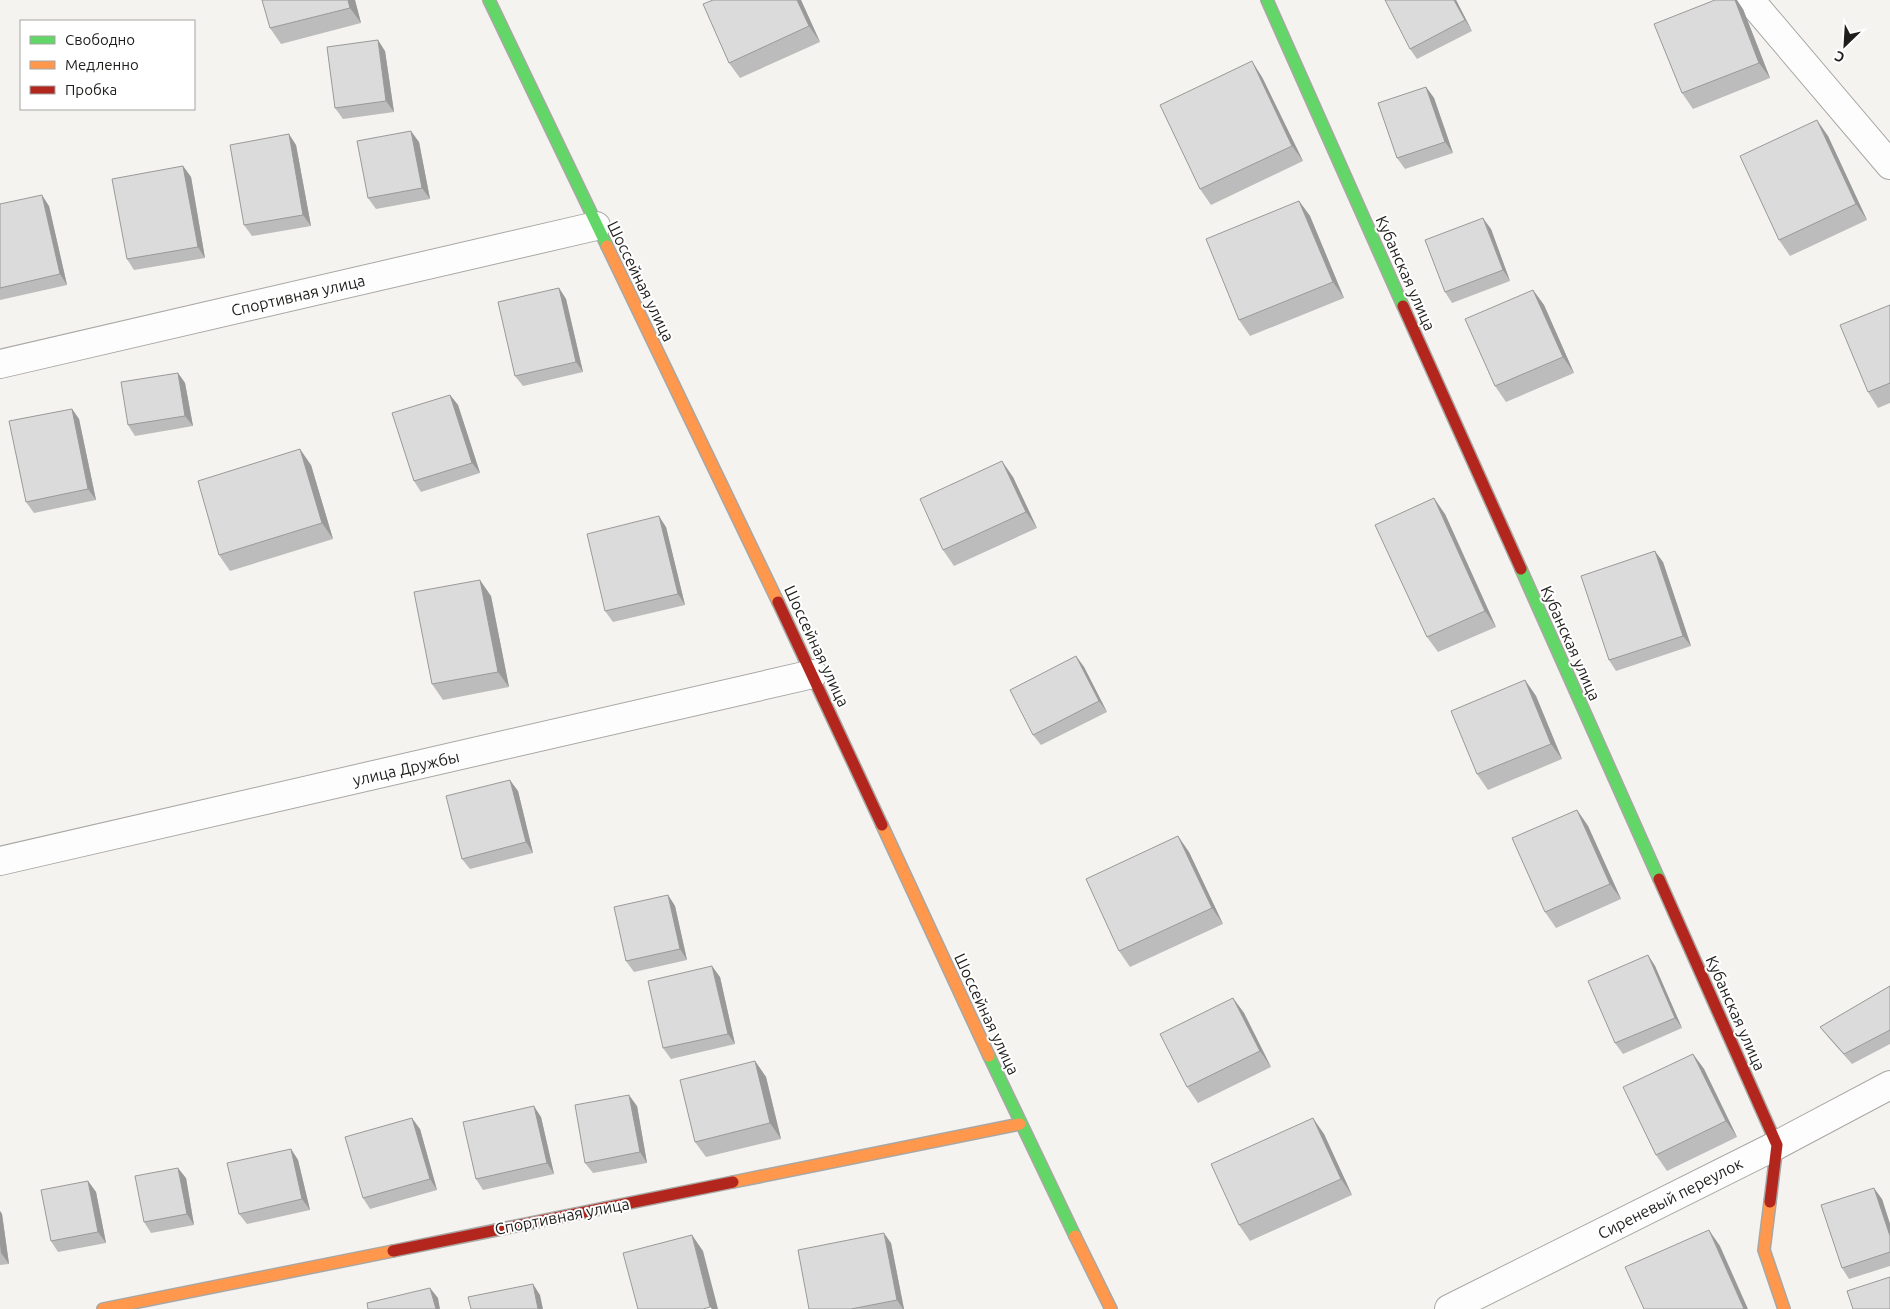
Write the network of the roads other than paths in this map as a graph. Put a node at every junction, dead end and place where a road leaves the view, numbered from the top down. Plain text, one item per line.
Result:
1 (489, 0) edge
2 (1267, 0) edge
3 (1750, 0) edge
4 (1890, 165) edge
5 (596, 226) junction
6 (0, 364) edge
7 (812, 674) junction
8 (0, 862) edge
9 (1890, 1085) edge
10 (1020, 1124) junction
11 (1777, 1145) junction
12 (103, 1309) edge
13 (1110, 1309) edge
14 (1449, 1309) edge
15 (1784, 1309) edge

1 - 5 street, Шоссейная улица
2 - 11 street, Кубанская улица
3 - 4 street
5 - 6 street, Спортивная улица
5 - 7 street, Шоссейная улица
7 - 8 street, улица Дружбы
7 - 10 street, Шоссейная улица
9 - 11 street, Сиреневый переулок
10 - 12 street, Спортивная улица
10 - 13 street, Шоссейная улица
11 - 14 street, Сиреневый переулок
11 - 15 street

